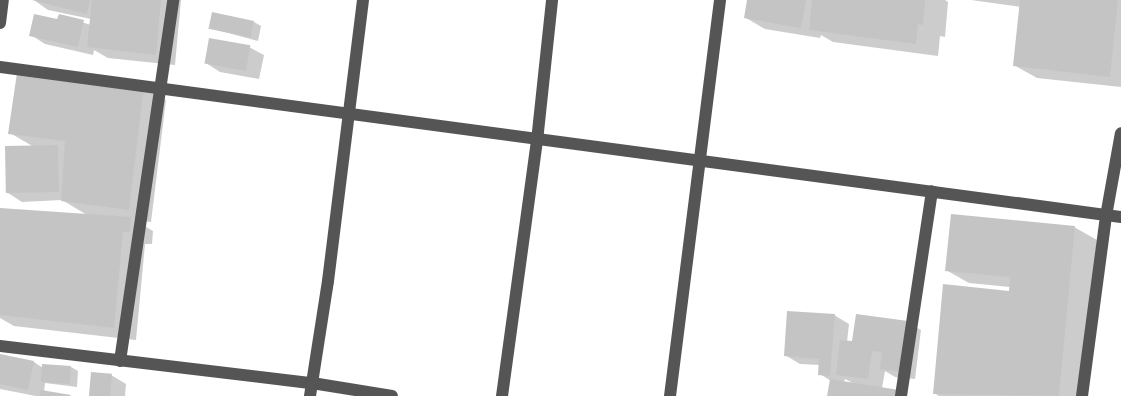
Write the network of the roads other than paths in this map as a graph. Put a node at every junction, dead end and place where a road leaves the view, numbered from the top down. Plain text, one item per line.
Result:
1 (3, 0) edge
2 (173, 0) edge
3 (363, 0) edge
4 (552, 0) edge
5 (720, 0) edge
6 (0, 23) edge
7 (0, 67) edge
8 (161, 86) junction
9 (348, 112) junction
10 (1121, 133) edge
11 (538, 141) junction
12 (701, 162) junction
13 (932, 191) junction
14 (1106, 216) junction
15 (1121, 217) edge
16 (0, 346) edge
17 (120, 361) junction
18 (312, 383) junction
19 (310, 396) edge
20 (392, 396) edge
21 (502, 396) edge
22 (670, 396) edge
23 (901, 396) edge
24 (1082, 396) edge

1 - 6 street
2 - 8 street
3 - 9 street
4 - 11 street
5 - 12 street
7 - 8 street
8 - 9 street
8 - 17 street
9 - 11 street
9 - 18 street
10 - 14 street
11 - 12 street
11 - 21 street
12 - 13 street
12 - 22 street
13 - 14 street
13 - 23 street
14 - 15 street
14 - 24 street
16 - 17 street
17 - 18 street
18 - 19 street
18 - 20 street

